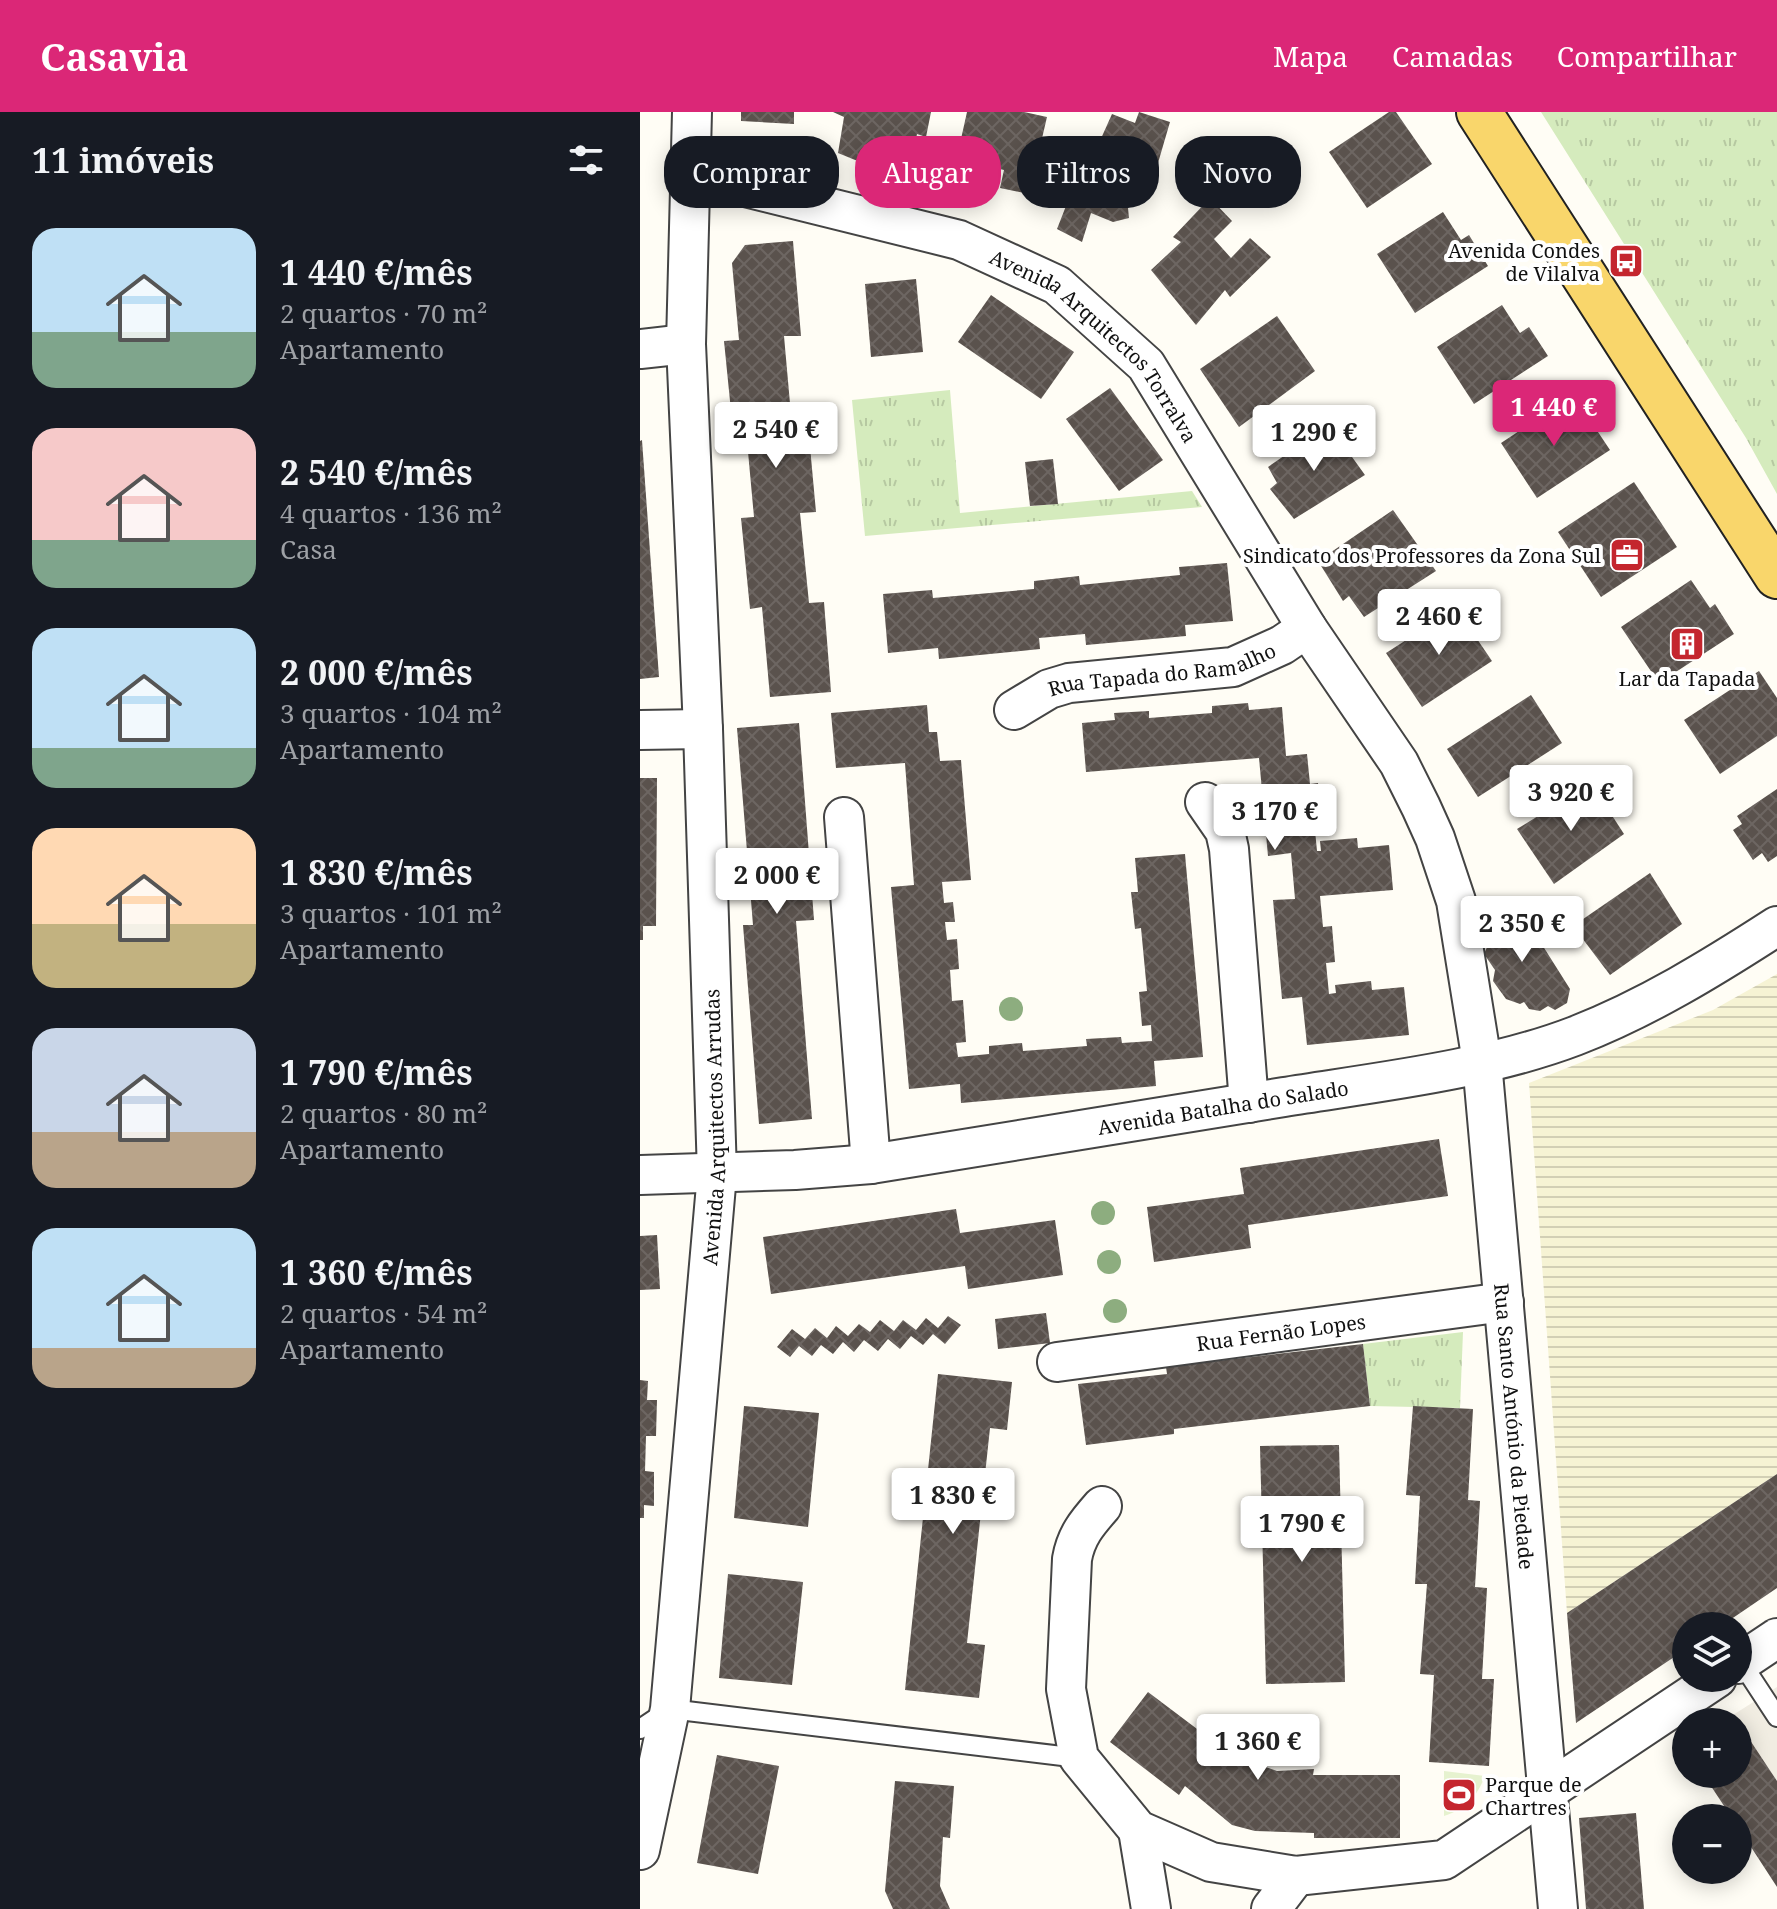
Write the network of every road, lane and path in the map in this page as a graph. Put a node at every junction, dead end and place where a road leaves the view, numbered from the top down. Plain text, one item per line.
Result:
1 (692, 112) edge
2 (1479, 112) edge
3 (691, 136) edge
4 (688, 208) edge
5 (830, 208) edge
6 (686, 344) junction
7 (640, 349) edge
8 (1777, 576) edge
9 (1307, 628) junction
10 (1014, 710) dead end
11 (703, 729) junction
12 (640, 730) edge
13 (1205, 802) dead end
14 (844, 817) dead end
15 (1777, 926) edge
16 (1482, 1062) junction
17 (1249, 1103) junction
18 (871, 1164) junction
19 (717, 1174) junction
20 (640, 1175) edge
21 (1504, 1302) junction
22 (1057, 1362) dead end
23 (1102, 1506) dead end
24 (1777, 1638) edge
25 (1752, 1655) edge
26 (1752, 1690) edge
27 (1696, 1692) edge
28 (1777, 1717) edge
29 (655, 1719) edge
30 (1079, 1758) junction
31 (1547, 1792) junction
32 (1138, 1830) junction
33 (640, 1850) edge
34 (1296, 1876) junction
35 (1151, 1909) edge
36 (1271, 1909) edge
37 (1558, 1909) edge

1 - 3 street, Avenida Arquitectos Arrudas
2 - 8 main road
4 - 6 street, Avenida Arquitectos Arrudas
5 - 9 street, Avenida Arquitectos Torralva
6 - 7 street
6 - 11 street, Avenida Arquitectos Arrudas
9 - 10 street, Rua Tapada do Ramalho
9 - 16 street, Avenida Arquitectos Torralva
11 - 12 street
11 - 19 street, Avenida Arquitectos Arrudas
13 - 17 street
14 - 18 street
15 - 16 street, Avenida Batalha do Salado
16 - 17 street, Avenida Batalha do Salado
16 - 21 street, Rua Santo António da Piedade
17 - 18 street, Avenida Batalha do Salado
18 - 19 street, Avenida Batalha do Salado
19 - 20 street, Avenida Batalha do Salado
19 - 29 street, Avenida Arquitectos Arrudas
21 - 22 street, Rua Fernão Lopes
21 - 31 street, Rua Santo António da Piedade
23 - 30 street
24 - 25 street
26 - 28 lane
27 - 31 street
29 - 30 lane
29 - 33 street, Avenida Arquitectos Arrudas
30 - 32 street
31 - 34 street
31 - 37 street, Rua Santo António da Piedade
32 - 34 street
32 - 35 street
34 - 36 street

